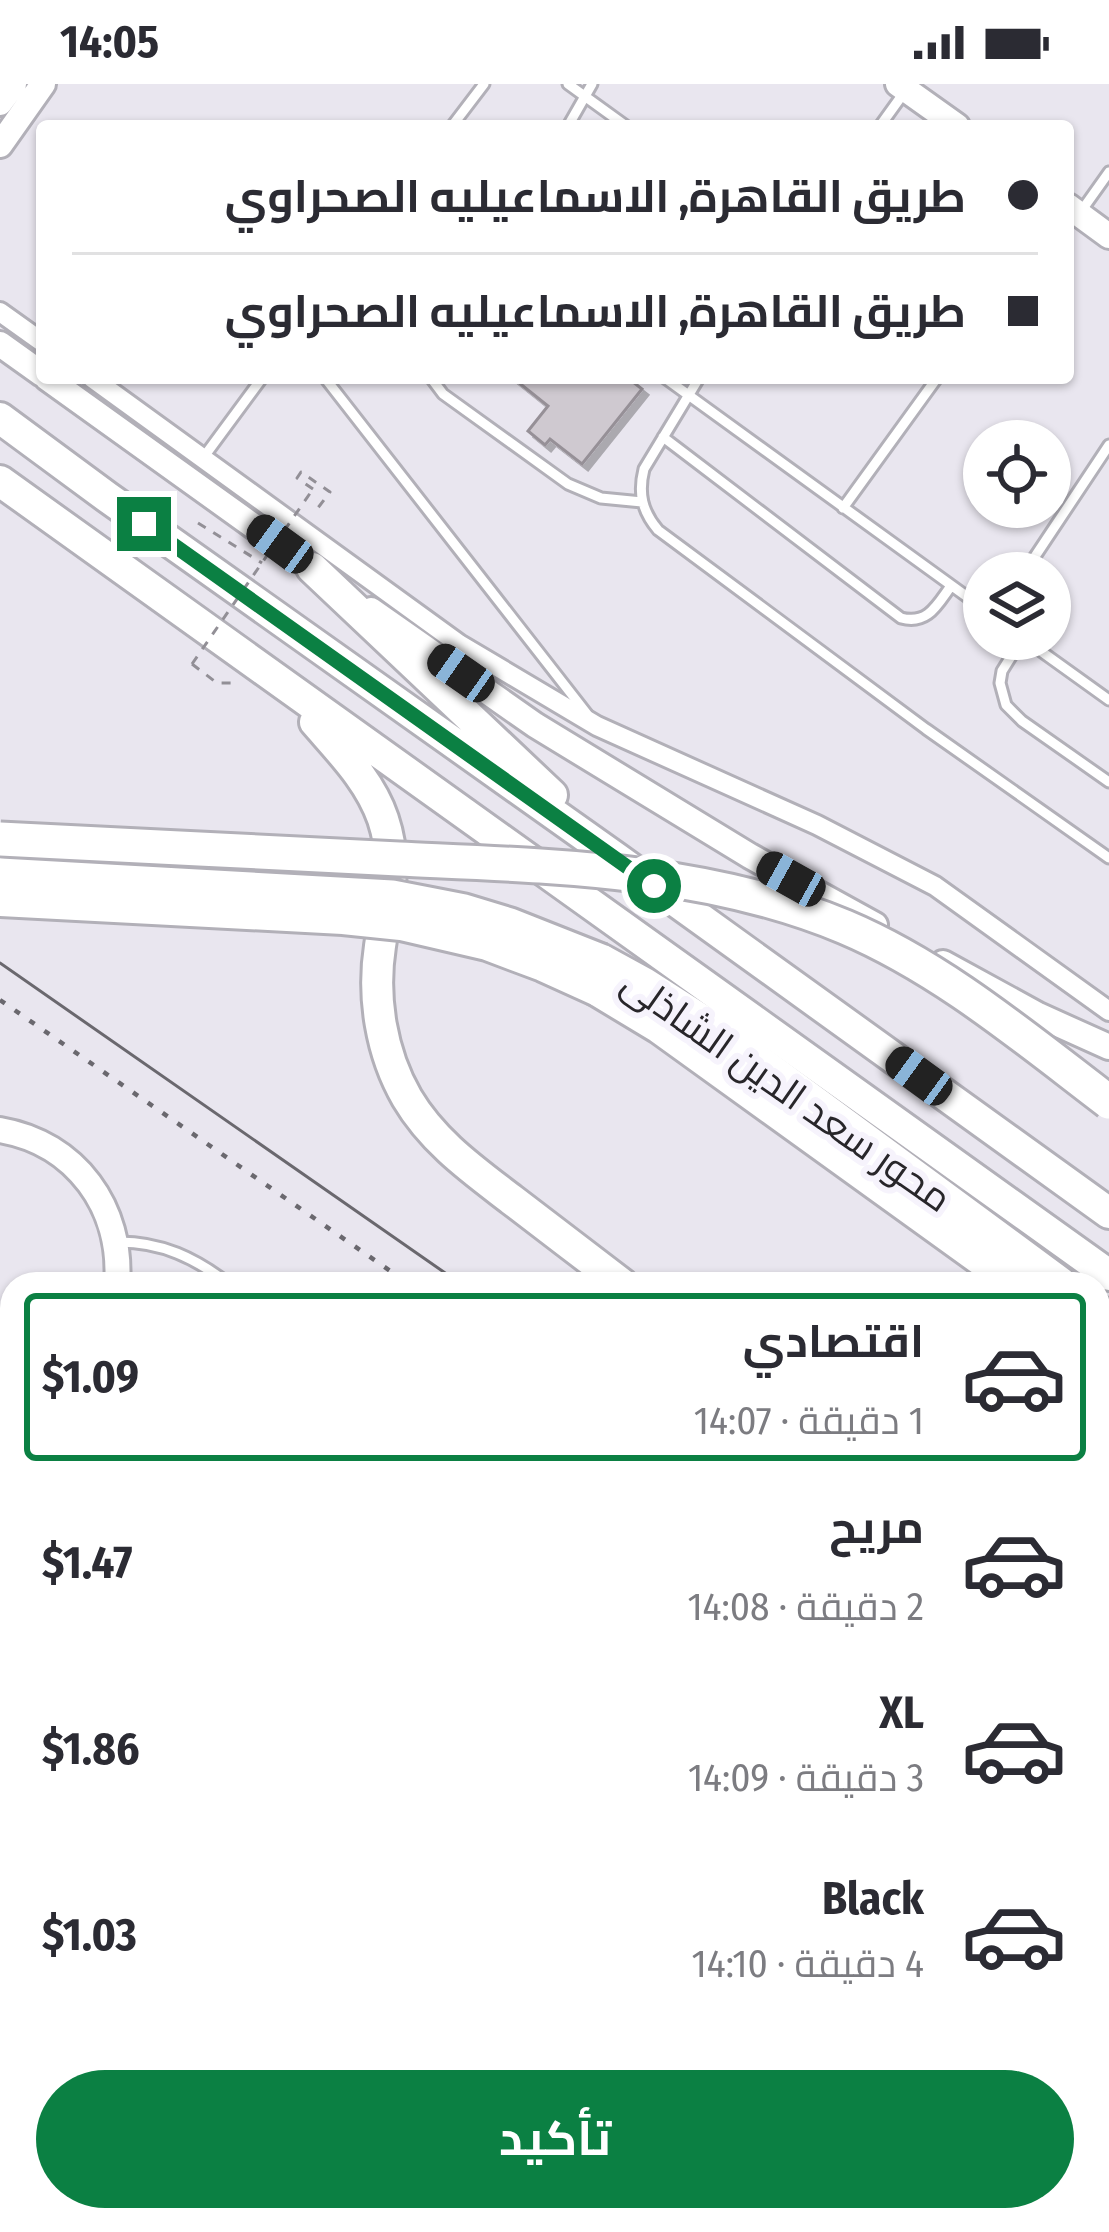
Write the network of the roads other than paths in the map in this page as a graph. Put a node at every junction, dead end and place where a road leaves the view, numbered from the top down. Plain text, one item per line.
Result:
1 (14, 84) edge
2 (43, 84) edge
3 (484, 84) edge
4 (568, 84) edge
5 (592, 84) edge
6 (902, 87) edge
7 (585, 96) junction
8 (0, 103) edge
9 (457, 120) edge
10 (571, 120) edge
11 (618, 120) edge
12 (883, 120) edge
13 (949, 120) edge
14 (3, 136) edge
15 (1109, 172) edge
16 (1074, 209) edge
17 (1074, 211) edge
18 (1109, 236) edge
19 (0, 312) edge
20 (36, 338) edge
21 (0, 344) edge
22 (36, 370) edge
23 (56, 384) edge
24 (100, 384) edge
25 (258, 384) edge
26 (330, 384) edge
27 (435, 384) edge
28 (672, 384) edge
29 (696, 384) edge
30 (933, 384) edge
31 (688, 395) junction
32 (0, 418) edge
33 (663, 437) junction
34 (1109, 445) edge
35 (203, 458) junction
36 (0, 482) edge
37 (642, 502) junction
38 (843, 508) junction
39 (1038, 552) edge
40 (312, 568) junction
41 (952, 586) junction
42 (963, 594) edge
43 (1010, 660) edge
44 (1053, 660) edge
45 (279, 682) junction
46 (1109, 700) edge
47 (597, 726) junction
48 (1109, 782) edge
49 (0, 839) edge
50 (616, 858) junction
51 (1109, 858) edge
52 (0, 875) edge
53 (0, 901) edge
54 (598, 976) junction
55 (1109, 1012) edge
56 (1038, 1015) junction
57 (1109, 1047) edge
58 (1109, 1066) edge
59 (1109, 1102) edge
60 (0, 1130) edge
61 (1109, 1213) edge
62 (117, 1243) junction
63 (118, 1272) edge
64 (210, 1272) edge
65 (606, 1272) edge
66 (997, 1272) edge
67 (1044, 1272) edge
68 (1105, 1272) edge

1 - 8 street
2 - 14 street
3 - 9 lane
4 - 7 lane
5 - 7 lane
6 - 12 lane
6 - 13 street
7 - 10 lane
7 - 11 lane
15 - 16 lane
17 - 18 street
19 - 20 street
21 - 22 street
23 - 40 street
24 - 35 street
25 - 35 lane
26 - 47 lane
27 - 37 lane
28 - 31 lane
29 - 31 lane
30 - 38 lane
31 - 33 lane
31 - 38 lane
32 - 50 highway
33 - 37 lane
33 - 41 lane
34 - 39 lane
35 - 47 street
36 - 45 highway
37 - 51 lane
38 - 41 lane
40 - 50 highway
40 - 56 street
41 - 42 lane
43 - 48 lane
44 - 46 lane
45 - 65 highway
45 - 68 highway
47 - 55 street
49 - 59 highway, bridge
50 - 61 highway
52 - 54 highway, محور سعد الدين الشاذلى, bridge
53 - 54 highway, bridge
54 - 66 highway
54 - 67 highway, محور سعد الدين الشاذلى
56 - 57 street
56 - 58 street
60 - 62 street
62 - 63 street
62 - 64 lane

